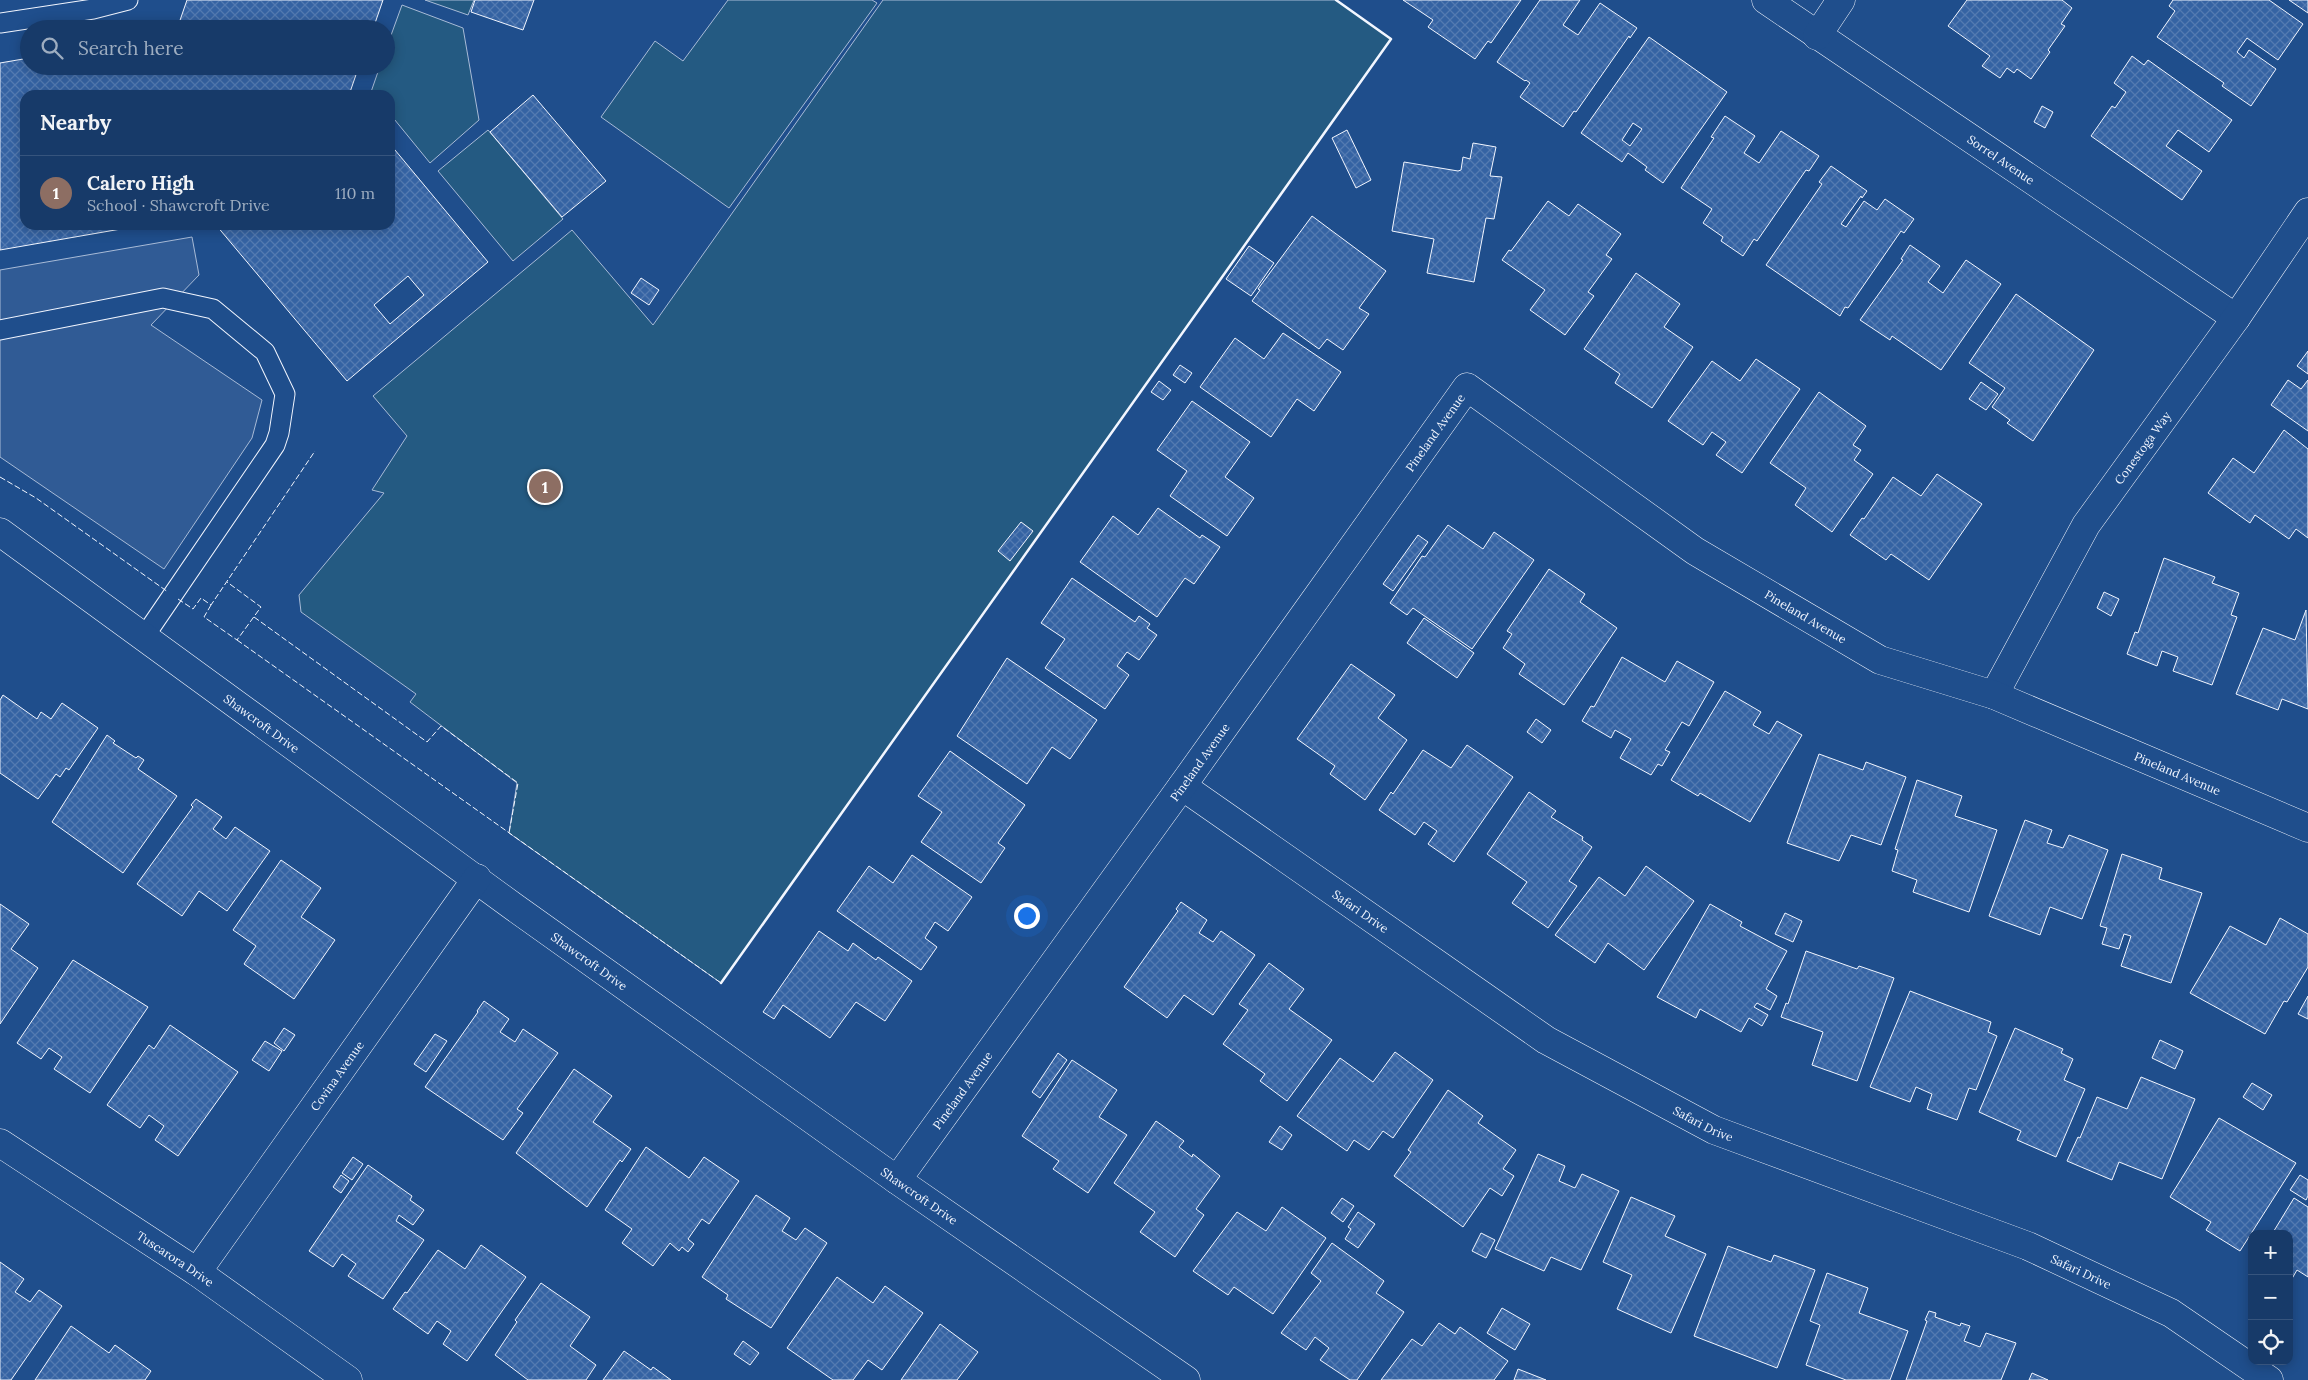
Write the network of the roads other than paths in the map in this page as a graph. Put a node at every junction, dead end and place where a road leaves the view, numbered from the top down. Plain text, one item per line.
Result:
1 (47, 0) edge
2 (128, 0) edge
3 (1766, 0) edge
4 (1841, 0) edge
5 (33, 18) junction
6 (20, 20) edge
7 (22, 20) edge
8 (0, 24) edge
9 (1817, 36) junction
10 (2308, 212) edge
11 (2236, 318) junction
12 (0, 330) edge
13 (0, 532) edge
14 (144, 637) junction
15 (1994, 695) junction
16 (1182, 786) junction
17 (2308, 828) edge
18 (477, 878) junction
19 (0, 1143) edge
20 (896, 1180) junction
21 (196, 1272) junction
22 (348, 1380) edge
23 (1186, 1380) edge
24 (2269, 1380) edge

1 - 5 lane
2 - 5 lane
3 - 9 street, Sorrel Avenue
4 - 9 street
5 - 7 lane
6 - 8 lane
9 - 11 street, Sorrel Avenue
10 - 11 street, Conestoga Way
11 - 15 street, Conestoga Way
12 - 14 lane
13 - 14 street, Shawcroft Drive
14 - 18 street, Shawcroft Drive
15 - 16 street, Pineland Avenue
15 - 17 street, Pineland Avenue
16 - 20 street, Pineland Avenue
16 - 24 street, Safari Drive
18 - 20 street, Shawcroft Drive
18 - 21 street, Covina Avenue
19 - 21 street, Tuscarora Drive
20 - 23 street, Shawcroft Drive
21 - 22 street, Tuscarora Drive

